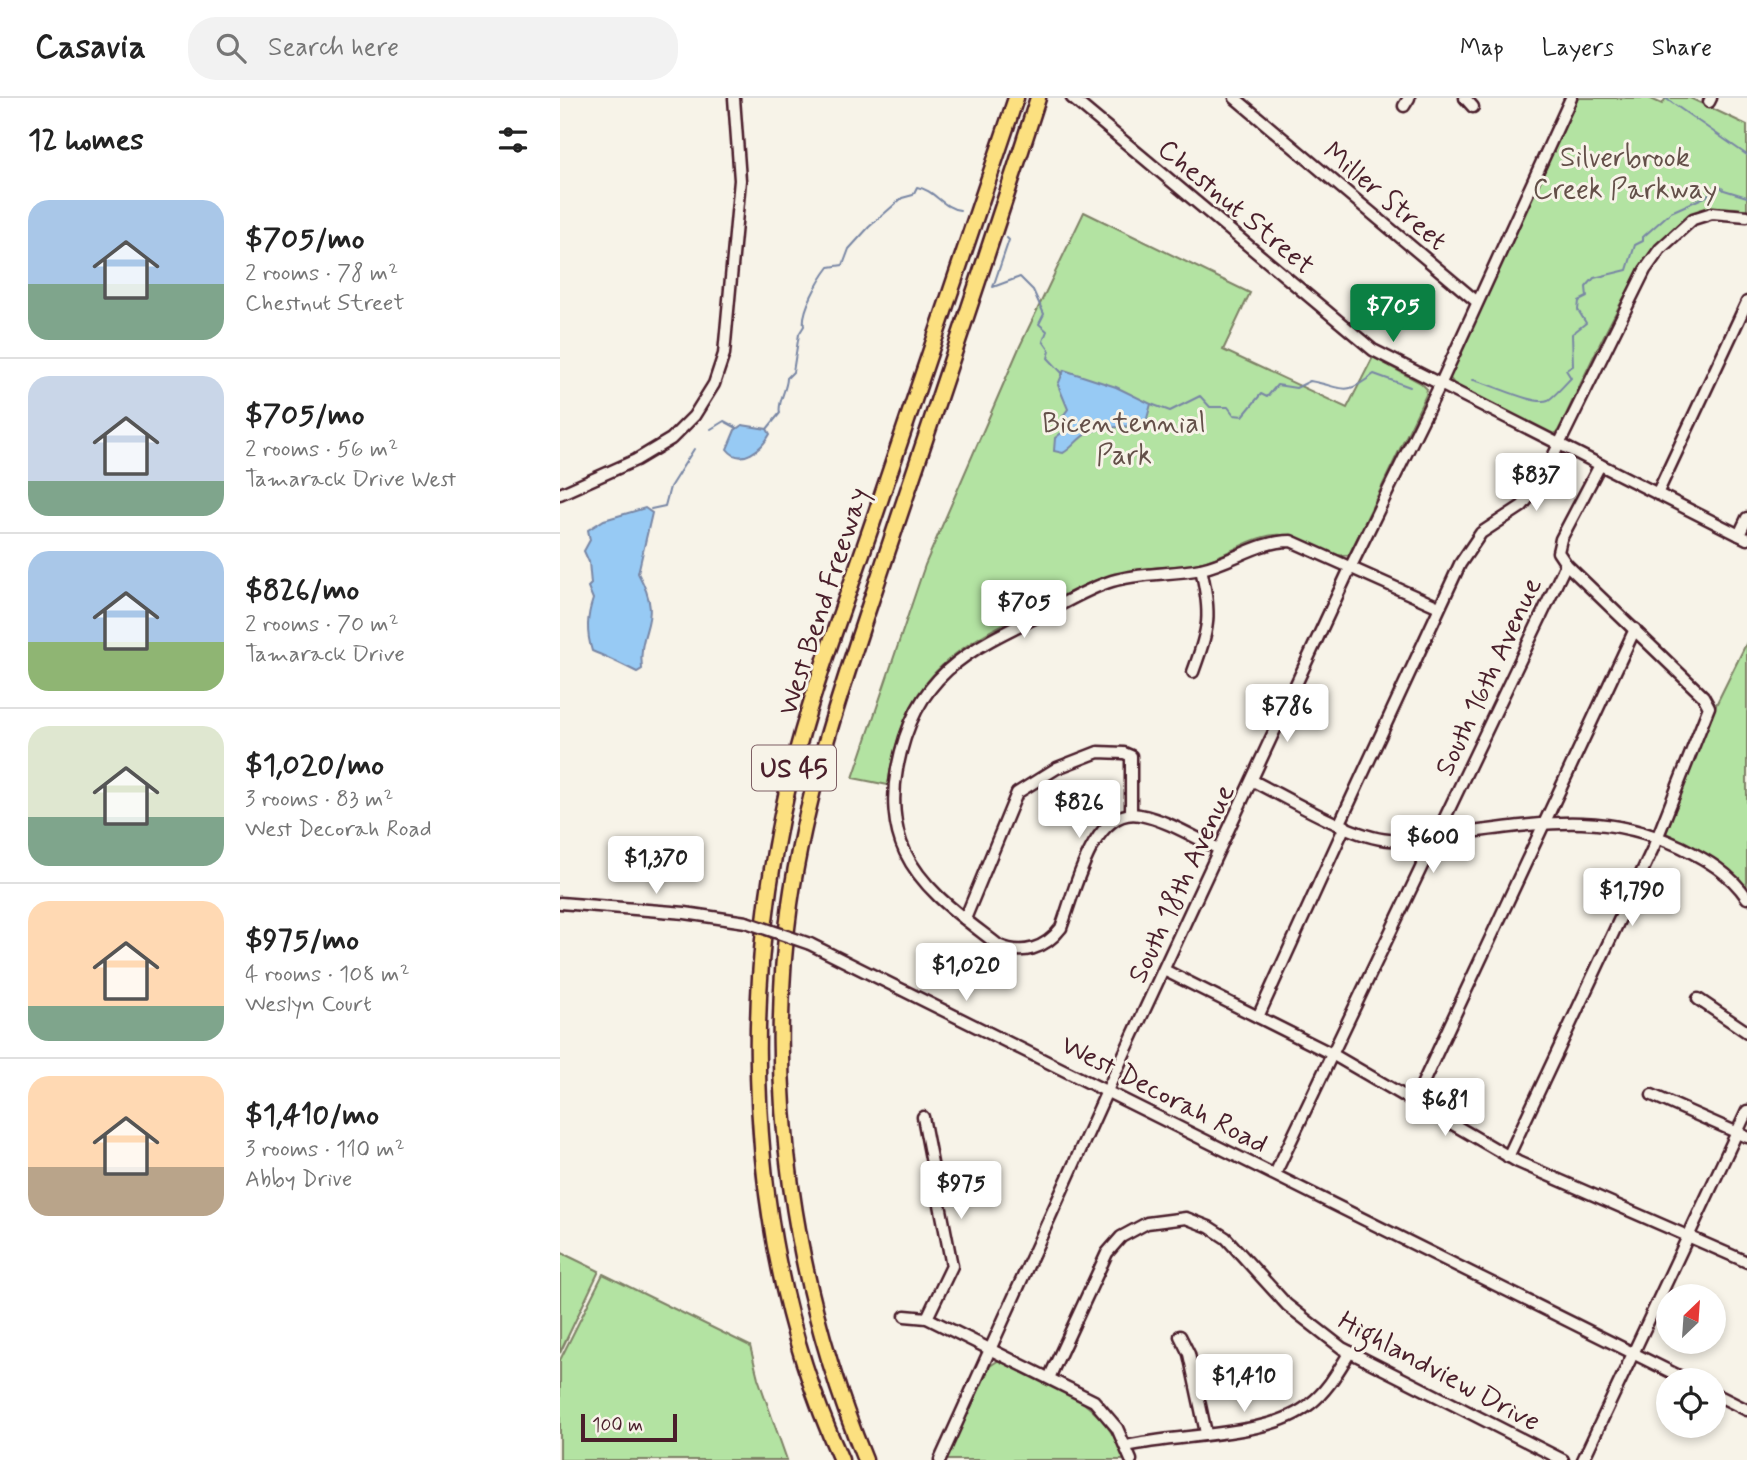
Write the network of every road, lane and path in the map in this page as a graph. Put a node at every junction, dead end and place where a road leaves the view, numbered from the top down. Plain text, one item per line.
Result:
1 (734, 98) edge
2 (1016, 98) edge
3 (1038, 98) edge
4 (1072, 98) edge
5 (1235, 98) edge
6 (1465, 98) edge
7 (1570, 98) edge
8 (1473, 107) dead end
9 (1747, 216) edge
10 (1476, 300) junction
11 (1747, 302) edge
12 (1440, 385) junction
13 (1559, 444) junction
14 (1600, 465) junction
15 (560, 494) edge
16 (1657, 494) junction
17 (1747, 518) edge
18 (1743, 537) edge
19 (1566, 564) junction
20 (1351, 566) junction
21 (1201, 569) junction
22 (1439, 607) junction
23 (1634, 629) junction
24 (1193, 672) dead end
25 (1253, 781) junction
26 (1131, 814) junction
27 (1543, 823) junction
28 (1342, 825) junction
29 (1657, 836) junction
30 (1435, 837) junction
31 (1219, 849) junction
32 (1747, 898) edge
33 (560, 903) edge
34 (965, 919) junction
35 (1164, 970) junction
36 (1698, 999) dead end
37 (1258, 1017) junction
38 (1747, 1032) edge
39 (1332, 1054) junction
40 (1108, 1090) junction
41 (1651, 1096) dead end
42 (1414, 1102) junction
43 (1747, 1111) edge
44 (923, 1117) dead end
45 (1736, 1132) junction
46 (1747, 1137) edge
47 (1508, 1157) junction
48 (1275, 1174) junction
49 (1688, 1236) junction
50 (1747, 1262) edge
51 (905, 1316) dead end
52 (927, 1318) junction
53 (1180, 1336) dead end
54 (990, 1347) junction
55 (1350, 1352) junction
56 (1633, 1353) junction
57 (1663, 1368) edge
58 (1049, 1376) junction
59 (1726, 1400) edge
60 (1747, 1410) edge
61 (1206, 1433) junction
62 (1127, 1446) junction
63 (841, 1460) edge
64 (865, 1460) edge
65 (940, 1460) edge
66 (1131, 1460) edge
67 (1563, 1460) edge
68 (1583, 1460) edge

1 - 15 street
2 - 63 highway, West Bend Freeway / US 45
3 - 64 highway, West Bend Freeway / US 45
4 - 12 street, Chestnut Street
5 - 10 street, Miller Street
6 - 8 street
7 - 10 street, South 18th Avenue
9 - 13 street
10 - 12 street, South 18th Avenue
11 - 16 street
12 - 13 street, Chestnut Street
12 - 20 street, South 18th Avenue
13 - 14 street, Chestnut Street
13 - 22 street
14 - 16 street, Chestnut Street
14 - 19 street, South 16th Avenue
16 - 18 street, Chestnut Street
17 - 18 street
19 - 23 street
19 - 30 street, South 16th Avenue
20 - 21 street
20 - 22 street
20 - 25 street, South 18th Avenue
21 - 24 street
21 - 34 street
22 - 28 street
23 - 27 street
23 - 29 street
25 - 28 street
25 - 31 street, South 18th Avenue
26 - 31 street
26 - 34 street
26 - 34 street
27 - 29 street
27 - 30 street
27 - 42 street
28 - 30 street
28 - 37 street
29 - 32 street
29 - 47 street
30 - 39 street, South 16th Avenue
31 - 35 street, South 18th Avenue
33 - 40 street, West Decorah Road, bridge
35 - 37 street
35 - 40 street, South 18th Avenue
36 - 38 street
37 - 39 street
39 - 42 street
39 - 48 street, South 16th Avenue
40 - 48 street, West Decorah Road
40 - 54 street, South 18th Avenue
41 - 45 street
42 - 47 street
43 - 45 street
44 - 52 street
45 - 46 street
45 - 49 street
47 - 49 street
48 - 56 street, West Decorah Road
49 - 50 street
49 - 56 street
51 - 52 street
52 - 54 street
53 - 61 street
54 - 58 street
54 - 65 street, South 18th Avenue
55 - 58 street, Highlandview Drive
55 - 61 street
55 - 67 street, Highlandview Drive
56 - 57 street, West Decorah Road
56 - 68 street
58 - 62 street
59 - 60 street
61 - 62 street
62 - 66 street

